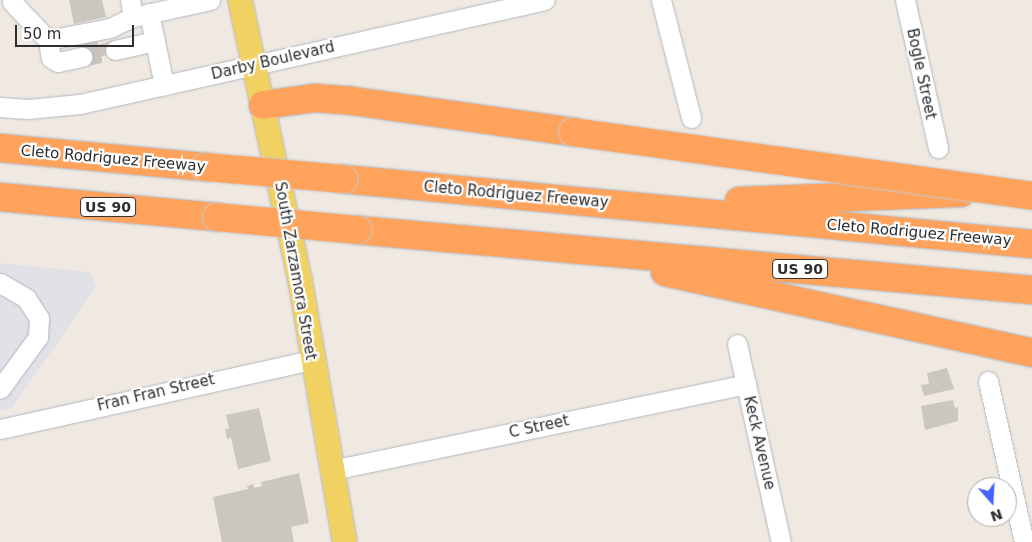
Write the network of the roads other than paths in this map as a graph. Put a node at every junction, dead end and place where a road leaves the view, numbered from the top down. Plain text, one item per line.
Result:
1 (11, 0) edge
2 (210, 0) edge
3 (240, 0) edge
4 (544, 0) edge
5 (662, 0) edge
6 (905, 0) edge
7 (189, 2) edge
8 (137, 10) edge
9 (48, 40) junction
10 (154, 41) junction
11 (115, 50) tunnel mouth
12 (82, 57) tunnel mouth
13 (254, 65) junction
14 (164, 85) junction
15 (263, 105) junction
16 (0, 107) edge
17 (690, 118) dead end
18 (0, 148) edge
19 (938, 148) dead end
20 (1032, 191) edge
21 (1032, 196) edge
22 (0, 197) edge
23 (630, 206) junction
24 (1032, 244) edge
25 (569, 250) junction
26 (0, 283) edge
27 (1032, 290) edge
28 (737, 344) dead end
29 (1032, 354) edge
30 (312, 360) junction
31 (988, 381) dead end
32 (746, 384) junction
33 (0, 389) edge
34 (0, 429) edge
35 (332, 470) junction
36 (345, 542) edge
37 (781, 542) edge
38 (1024, 542) edge

1 - 9 street
2 - 7 street
3 - 13 main road, South Zarzamora Street
4 - 13 street, Darby Boulevard
5 - 17 street
6 - 19 street, Bogle Street
7 - 8 street
8 - 9 street
8 - 10 street
9 - 12 street
10 - 11 street
10 - 14 street
13 - 14 street, Darby Boulevard
13 - 15 main road, South Zarzamora Street
14 - 16 street, Darby Boulevard
15 - 21 highway, bridge
15 - 30 main road, South Zarzamora Street
18 - 23 highway, Cleto Rodriguez Freeway, bridge
20 - 23 highway
22 - 25 highway, US 90, bridge
23 - 24 highway, Cleto Rodriguez Freeway
25 - 27 highway, US 90
25 - 29 highway
26 - 33 street
28 - 32 street, Keck Avenue
30 - 34 street, Fran Fran Street
30 - 35 main road, South Zarzamora Street
31 - 38 street
32 - 35 street, C Street
32 - 37 street, Keck Avenue
35 - 36 main road, South Zarzamora Street

